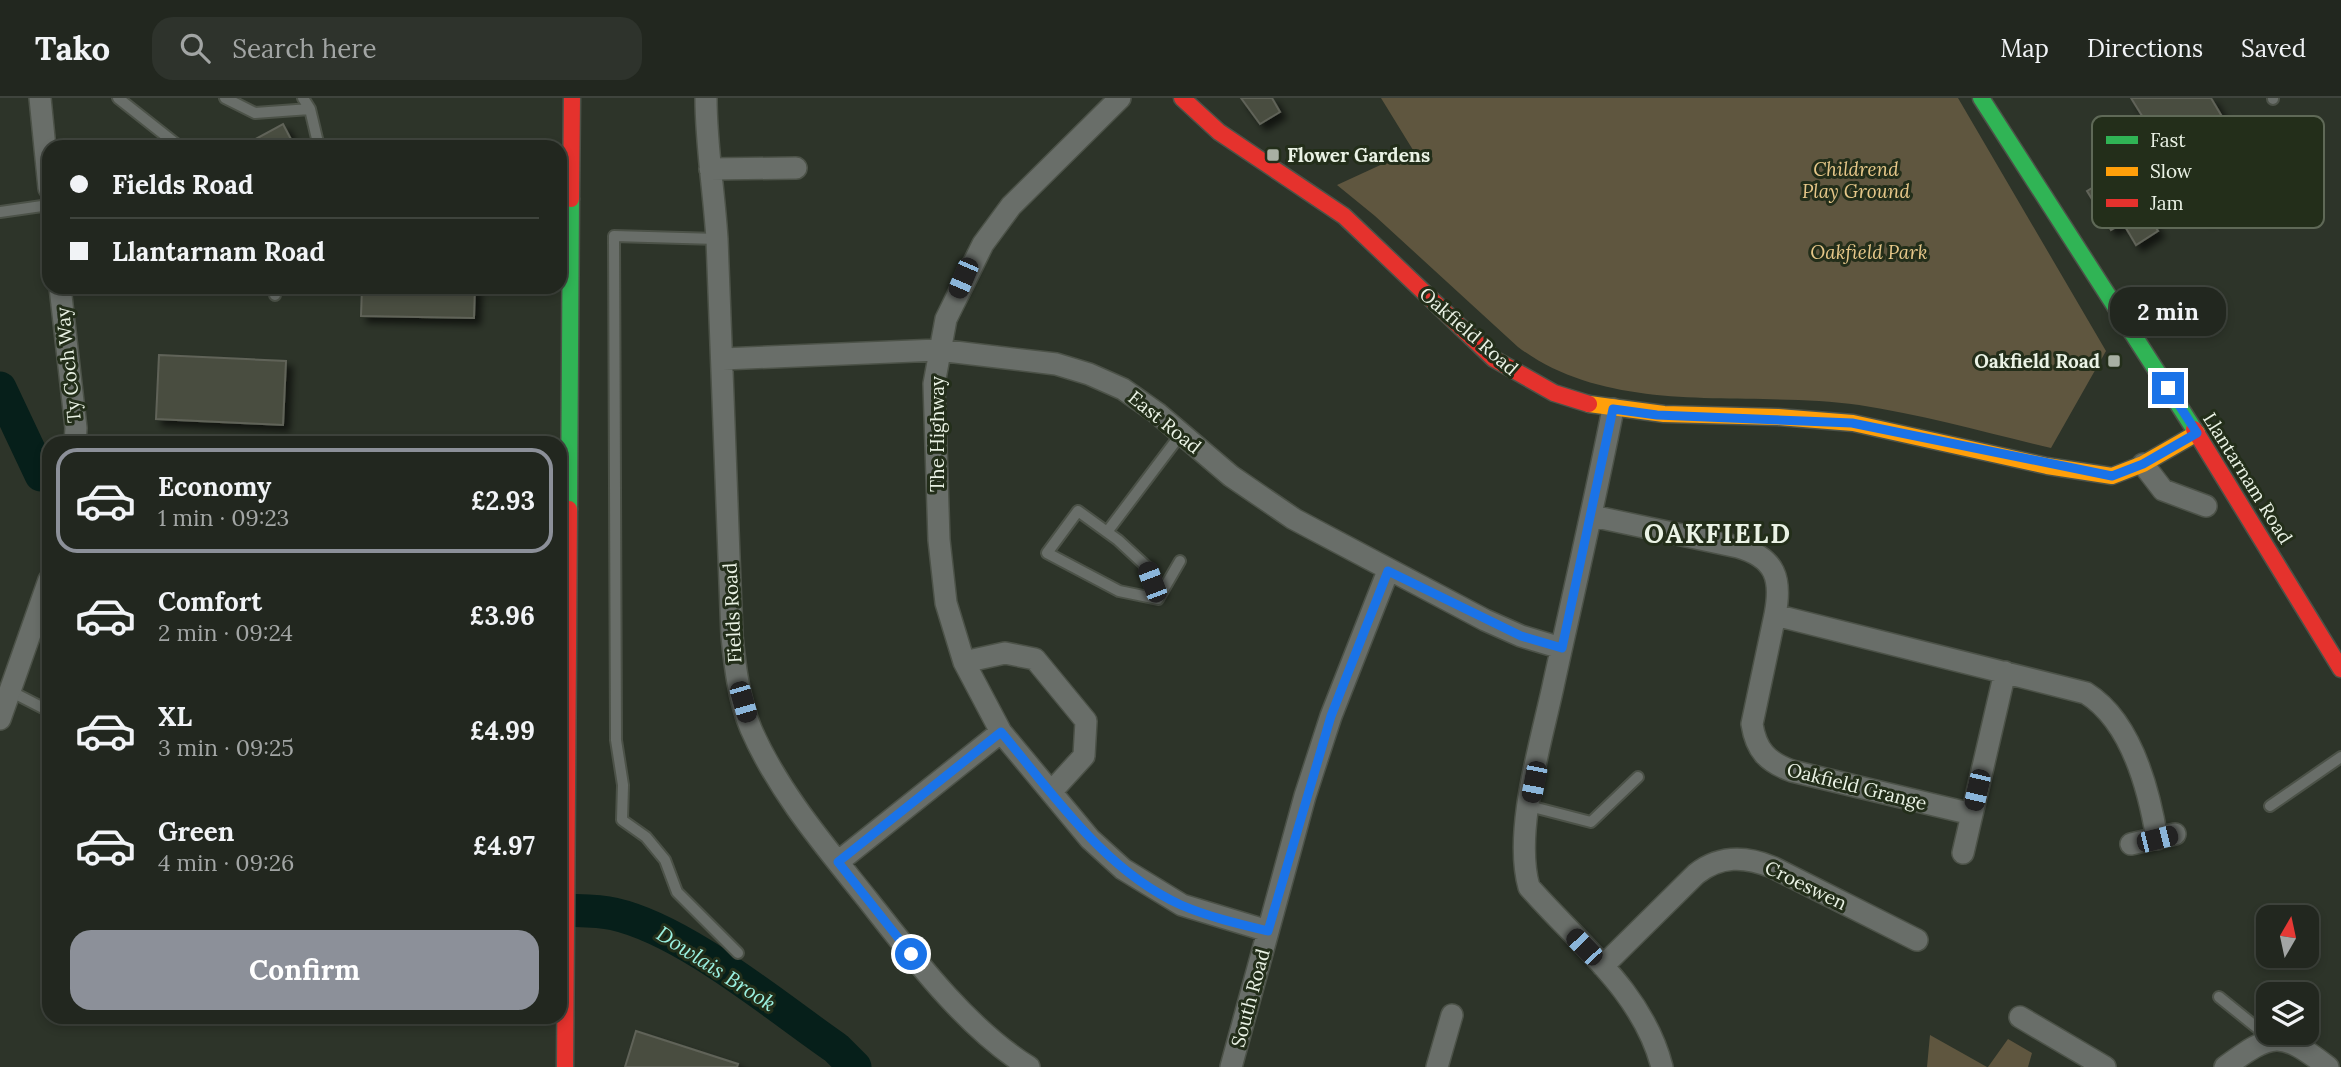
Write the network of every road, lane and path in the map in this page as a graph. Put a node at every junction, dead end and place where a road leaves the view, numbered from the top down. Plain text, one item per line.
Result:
1 (40, 98) edge
2 (118, 98) edge
3 (225, 98) edge
4 (303, 98) edge
5 (572, 98) edge
6 (706, 98) edge
7 (1119, 98) edge
8 (1182, 98) edge
9 (1982, 99) edge
10 (310, 110) junction
11 (44, 140) edge
12 (171, 140) edge
13 (317, 140) edge
14 (796, 168) dead end
15 (710, 169) junction
16 (42, 206) edge
17 (0, 212) edge
18 (717, 239) junction
19 (61, 294) edge
20 (938, 349) junction
21 (723, 359) junction
22 (1613, 409) junction
23 (2197, 433) junction
24 (1181, 434) junction
25 (75, 436) edge
26 (2143, 464) junction
27 (2206, 506) dead end
28 (1592, 516) junction
29 (1107, 532) junction
30 (1180, 561) dead end
31 (1388, 571) junction
32 (1158, 599) junction
33 (42, 600) edge
34 (1774, 615) junction
35 (1562, 648) junction
36 (964, 662) junction
37 (2341, 669) edge
38 (2005, 672) junction
39 (10, 691) junction
40 (42, 707) edge
41 (0, 719) edge
42 (1001, 732) junction
43 (567, 750) edge
44 (2341, 757) edge
45 (1638, 778) dead end
46 (1052, 791) junction
47 (1529, 806) junction
48 (2270, 806) dead end
49 (1972, 814) junction
50 (2131, 844) dead end
51 (1963, 853) dead end
52 (838, 862) junction
53 (1268, 931) junction
54 (1917, 940) dead end
55 (738, 953) dead end
56 (1603, 966) junction
57 (2219, 997) dead end
58 (1452, 1015) dead end
59 (2020, 1017) dead end
60 (565, 1024) edge
61 (2256, 1027) edge
62 (2256, 1044) edge
63 (2294, 1045) edge
64 (565, 1067) edge
65 (1029, 1067) edge
66 (1231, 1067) edge
67 (1437, 1067) edge
68 (1662, 1067) edge
69 (2105, 1067) edge
70 (2225, 1067) edge
71 (2328, 1067) edge

1 - 11 street
2 - 12 lane
3 - 10 lane
4 - 10 lane
5 - 43 street
6 - 15 street, Fields Road
7 - 20 street, The Highway
8 - 22 street, Oakfield Road
9 - 23 street, Llantarnam Road
10 - 13 lane
14 - 15 street
15 - 18 street, Fields Road
16 - 17 lane
18 - 21 street, Fields Road
18 - 55 lane
19 - 25 street, Ty Coch Way
20 - 21 street, East Road
20 - 24 street, East Road
20 - 36 street, The Highway
21 - 52 street, Fields Road
22 - 26 street, Oakfield Road
22 - 28 street
23 - 26 street, Oakfield Road
23 - 37 street, Llantarnam Road
24 - 29 lane
24 - 31 street, East Road
26 - 27 street
28 - 34 street, Oakfield Grange
28 - 35 street
29 - 32 lane
29 - 32 lane
30 - 32 lane
31 - 35 street, East Road
31 - 53 street, South Road
33 - 39 street
34 - 38 street
34 - 49 street, Oakfield Grange
35 - 47 street
36 - 42 street, The Highway
36 - 46 street
38 - 49 street
38 - 50 street
39 - 40 lane
39 - 41 street
42 - 46 street, The Highway
42 - 52 street
44 - 48 lane
45 - 47 lane
46 - 53 street, The Highway
47 - 56 street
49 - 51 street
52 - 65 street, Fields Road
53 - 66 street, South Road
54 - 56 street, Croeswen
56 - 68 street
57 - 61 lane
58 - 67 street
59 - 69 street
60 - 64 street
62 - 70 street
63 - 71 street

